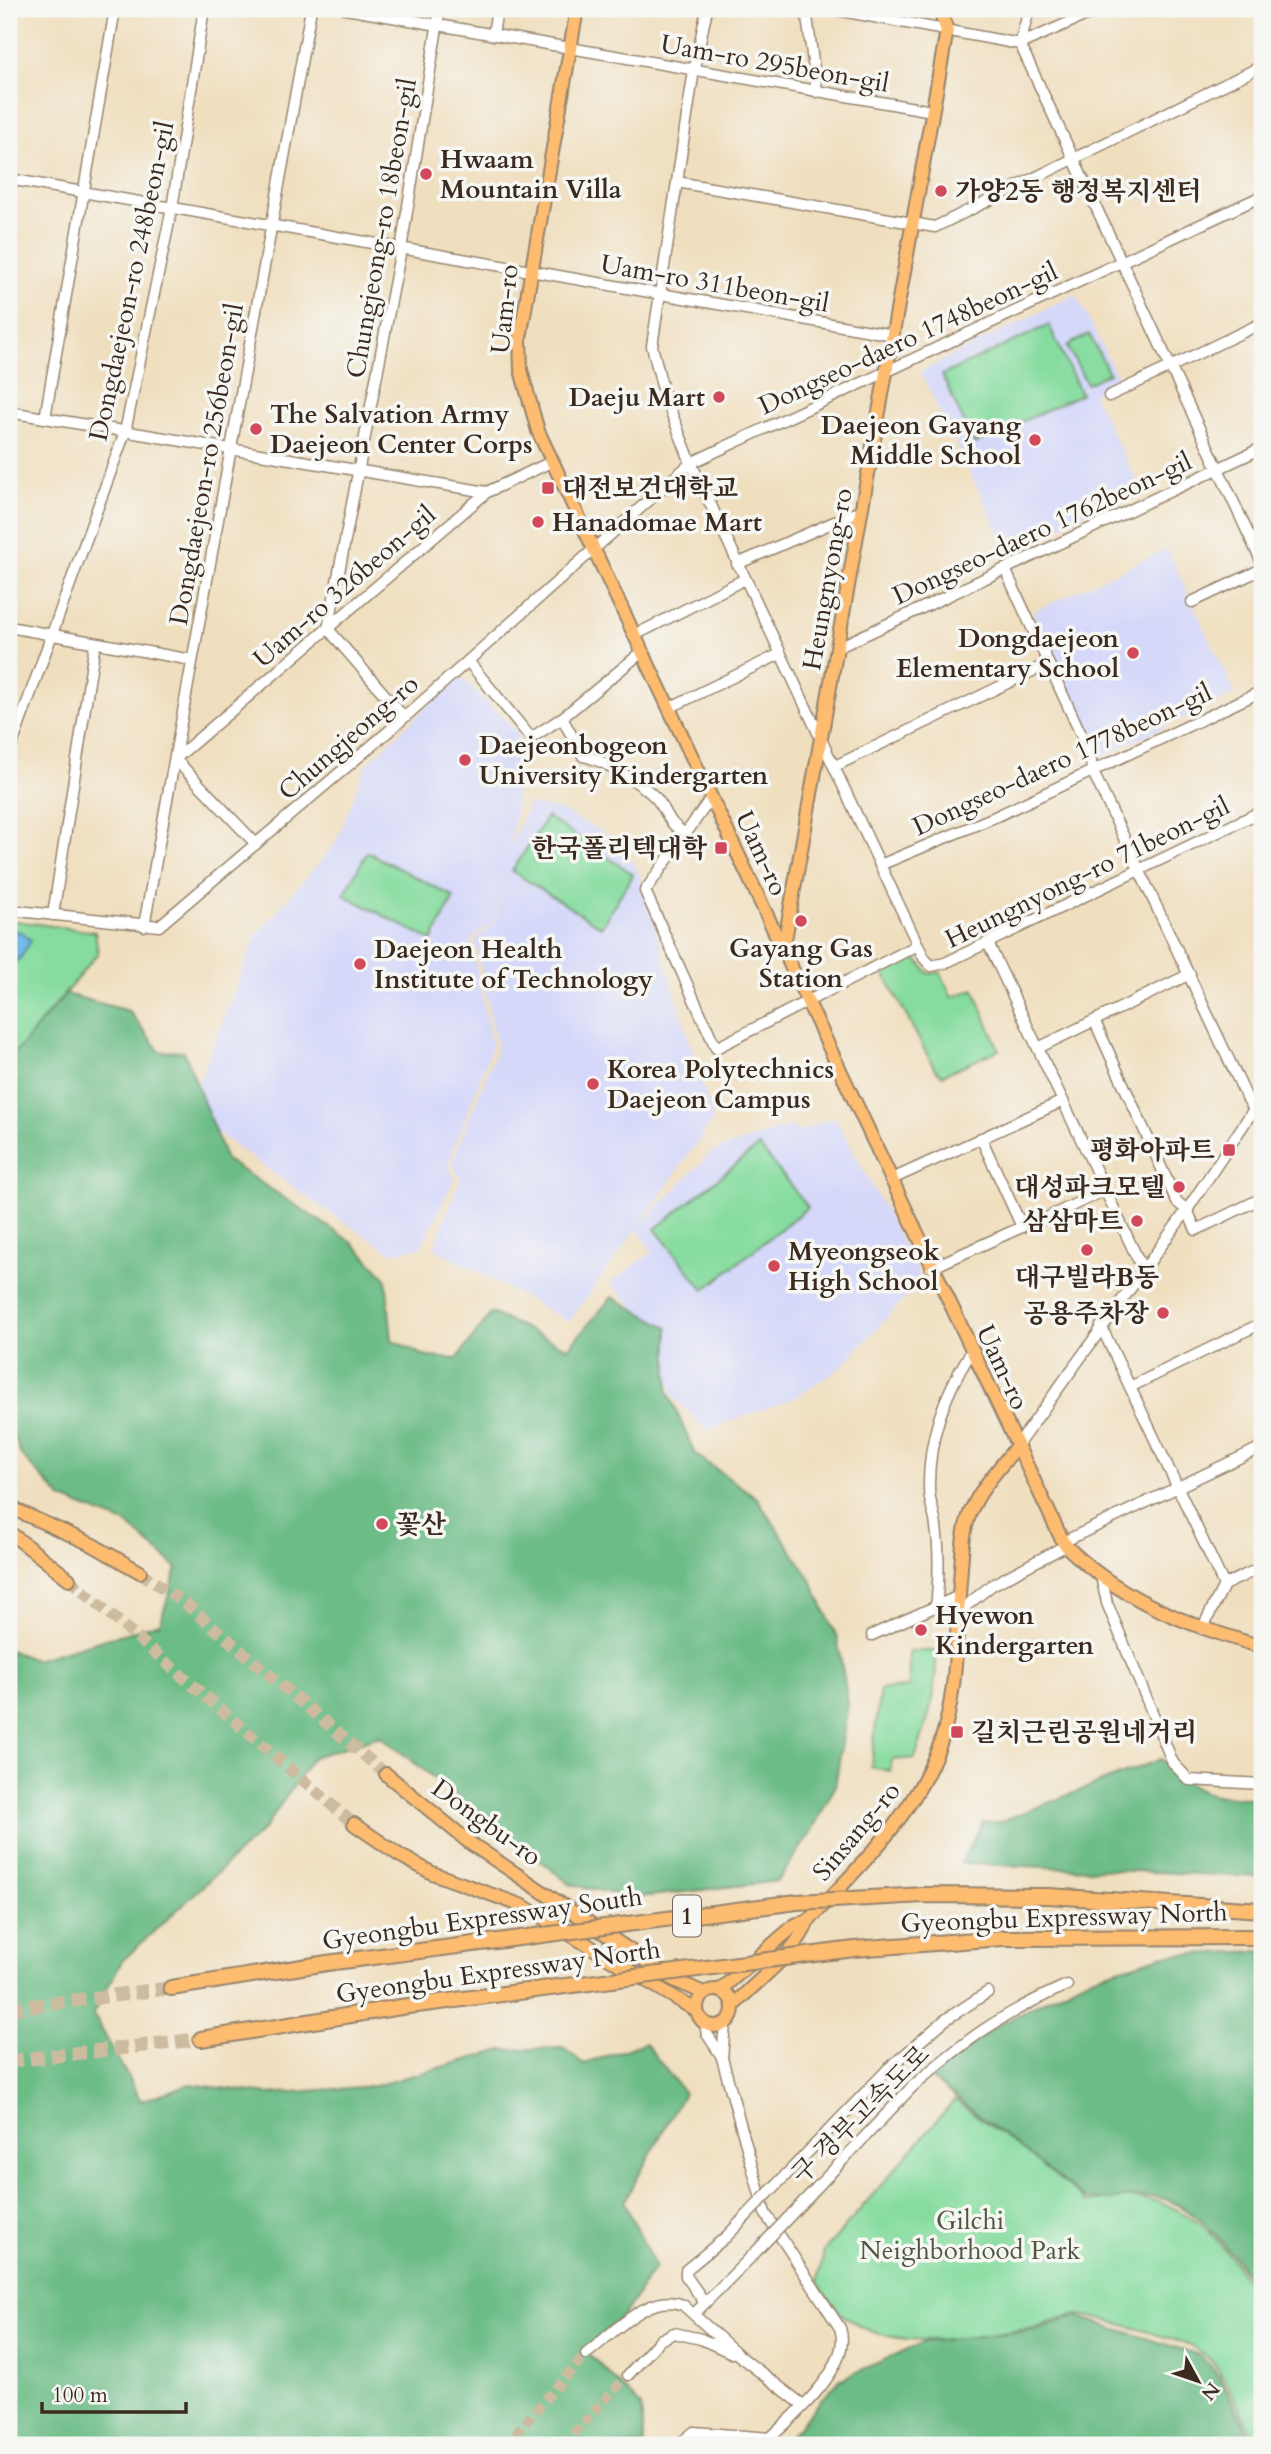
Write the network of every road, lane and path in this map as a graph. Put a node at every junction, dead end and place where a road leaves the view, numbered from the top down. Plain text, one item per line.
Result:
1 (12, 9) edge
2 (115, 9) edge
3 (204, 9) edge
4 (311, 9) edge
5 (346, 9) edge
6 (440, 9) edge
7 (497, 9) edge
8 (577, 9) edge
9 (707, 9) edge
10 (806, 9) edge
11 (831, 9) edge
12 (939, 9) edge
13 (1028, 9) edge
14 (1100, 9) edge
15 (378, 12) edge
16 (438, 25) junction
17 (9, 29) edge
18 (947, 30) junction
19 (493, 35) junction
20 (1020, 44) junction
21 (569, 48) junction
22 (1262, 66) edge
23 (694, 70) junction
24 (817, 92) junction
25 (932, 111) junction
26 (1073, 159) junction
27 (9, 179) edge
28 (677, 182) junction
29 (83, 192) junction
30 (1262, 196) edge
31 (172, 208) junction
32 (911, 223) junction
33 (271, 226) junction
34 (401, 249) junction
35 (1121, 261) junction
36 (529, 272) junction
37 (658, 293) junction
38 (1262, 323) edge
39 (893, 335) junction
40 (1171, 367) junction
41 (885, 372) junction
42 (1110, 396) dead end
43 (9, 412) edge
44 (45, 418) junction
45 (125, 432) junction
46 (1262, 448) edge
47 (230, 449) junction
48 (551, 462) junction
49 (691, 464) junction
50 (1218, 469) junction
51 (360, 471) junction
52 (487, 492) junction
53 (862, 510) junction
54 (593, 552) junction
55 (1262, 563) edge
56 (737, 564) junction
57 (1005, 569) junction
58 (1262, 569) edge
59 (745, 579) junction
60 (1192, 602) dead end
61 (9, 627) edge
62 (328, 629) junction
63 (53, 635) junction
64 (635, 635) junction
65 (95, 643) junction
66 (839, 647) junction
67 (642, 652) junction
68 (780, 654) junction
69 (192, 660) junction
70 (468, 661) junction
71 (1047, 664) junction
72 (1262, 691) edge
73 (669, 708) junction
74 (403, 716) junction
75 (562, 718) junction
76 (819, 738) junction
77 (9, 753) edge
78 (175, 759) junction
79 (835, 766) junction
80 (1092, 769) junction
81 (711, 798) junction
82 (1262, 811) edge
83 (686, 834) junction
84 (256, 844) junction
85 (880, 865) junction
86 (1141, 869) junction
87 (9, 910) edge
88 (52, 915) junction
89 (144, 926) junction
90 (988, 943) junction
91 (918, 945) junction
92 (783, 951) junction
93 (1190, 974) junction
94 (807, 1003) junction
95 (1095, 1023) junction
96 (1038, 1048) junction
97 (1262, 1097) edge
98 (1063, 1101) junction
99 (1255, 1108) junction
100 (1262, 1123) edge
101 (981, 1138) junction
102 (890, 1180) junction
103 (1105, 1190) junction
104 (1262, 1198) edge
105 (1186, 1210) junction
106 (1042, 1220) dead end
107 (931, 1268) junction
108 (1142, 1268) junction
109 (1262, 1323) edge
110 (1101, 1326) junction
111 (971, 1352) junction
112 (1130, 1387) junction
113 (1016, 1447) junction
114 (1262, 1447) edge
115 (1177, 1487) junction
116 (9, 1507) edge
117 (9, 1532) edge
118 (1064, 1544) junction
119 (1262, 1567) edge
120 (140, 1572) tunnel mouth
121 (1101, 1576) junction
122 (69, 1579) tunnel mouth
123 (1224, 1585) junction
124 (959, 1596) junction
125 (936, 1608) junction
126 (957, 1612) junction
127 (1202, 1629) junction
128 (872, 1634) dead end
129 (1262, 1647) edge
130 (386, 1774) tunnel mouth
131 (1262, 1784) edge
132 (354, 1824) tunnel mouth
133 (1262, 1910) edge
134 (808, 1921) junction
135 (1262, 1937) edge
136 (1067, 1985) dead end
137 (170, 1988) tunnel mouth
138 (720, 1990) junction
139 (988, 1992) dead end
140 (705, 1993) junction
141 (733, 2006) junction
142 (697, 2011) junction
143 (705, 2024) junction
144 (725, 2024) junction
145 (201, 2039) tunnel mouth
146 (722, 2058) junction
147 (705, 2303) junction
148 (694, 2314) junction
149 (586, 2354) tunnel mouth
150 (742, 2358) junction
151 (628, 2375) tunnel mouth
152 (803, 2405) junction
153 (678, 2445) edge

1 - 17 street
2 - 29 street
3 - 31 street, Dongdaejeon-ro 248beon-gil
4 - 33 street, Dongdaejeon-ro 256beon-gil
5 - 15 street, Uam-ro 295beon-gil
6 - 16 street, Chungjeong-ro 18beon-gil
7 - 19 street
8 - 21 main road, Uam-ro
9 - 23 street, Heungnyong-ro 71beon-gil
10 - 24 street
11 - 18 street
12 - 18 main road
13 - 20 street
14 - 20 street
15 - 16 street, Uam-ro 295beon-gil
16 - 19 street, Uam-ro 295beon-gil
16 - 34 street, Chungjeong-ro 18beon-gil
18 - 20 street
18 - 25 main road, Heungnyong-ro
19 - 21 street, Uam-ro 295beon-gil
20 - 26 street
21 - 23 street, Uam-ro 295beon-gil
21 - 36 main road, Uam-ro
22 - 26 street
23 - 24 street, Uam-ro 295beon-gil
23 - 28 street, Heungnyong-ro 71beon-gil
24 - 25 street, Uam-ro 295beon-gil
25 - 32 main road, Heungnyong-ro
26 - 32 street
26 - 35 street
27 - 29 street, Uam-ro 311beon-gil
28 - 32 street
28 - 37 street, Heungnyong-ro 71beon-gil
29 - 31 street, Uam-ro 311beon-gil
29 - 44 street
30 - 35 street, Dongseo-daero 1748beon-gil
31 - 33 street, Uam-ro 311beon-gil
31 - 45 street, Dongdaejeon-ro 248beon-gil
32 - 39 main road, Heungnyong-ro
33 - 34 street, Uam-ro 311beon-gil
33 - 47 street, Dongdaejeon-ro 256beon-gil
34 - 36 street, Uam-ro 311beon-gil
34 - 51 street, Chungjeong-ro 18beon-gil
35 - 40 street
35 - 41 street, Dongseo-daero 1748beon-gil
36 - 37 street, Uam-ro 311beon-gil
36 - 48 main road, Uam-ro
37 - 39 street, Uam-ro 311beon-gil
37 - 49 street, Heungnyong-ro 71beon-gil
38 - 40 street
39 - 41 main road, Heungnyong-ro
40 - 42 street
40 - 50 street
41 - 49 street, Dongseo-daero 1748beon-gil
41 - 53 main road, Heungnyong-ro
43 - 44 street
44 - 45 street
45 - 47 street
45 - 63 street, Dongdaejeon-ro 248beon-gil
46 - 50 street, Dongseo-daero 1762beon-gil
47 - 51 street
47 - 69 street, Dongdaejeon-ro 256beon-gil
48 - 52 street, Uam-ro 326beon-gil
48 - 54 main road, Uam-ro
49 - 54 street, Dongseo-daero 1748beon-gil
49 - 56 street, Heungnyong-ro 71beon-gil
50 - 55 street
50 - 57 street, Dongseo-daero 1762beon-gil
51 - 52 street
51 - 62 street, Chungjeong-ro 18beon-gil
52 - 62 street, Uam-ro 326beon-gil
53 - 56 street
53 - 66 main road, Heungnyong-ro
54 - 64 main road, Uam-ro
54 - 70 street, Chungjeong-ro
56 - 59 street, Heungnyong-ro 71beon-gil
57 - 66 street, Dongseo-daero 1762beon-gil
57 - 71 street
58 - 60 street
59 - 64 street
59 - 68 street, Heungnyong-ro 71beon-gil
61 - 63 street
62 - 74 street
62 - 78 street, Uam-ro 326beon-gil
63 - 65 street
63 - 77 street, Dongdaejeon-ro 248beon-gil
64 - 67 main road, Uam-ro
65 - 69 street
65 - 88 street
66 - 76 main road, Heungnyong-ro
67 - 73 main road, Uam-ro
67 - 75 street
68 - 73 street
68 - 76 street, Heungnyong-ro 71beon-gil
69 - 78 street, Dongdaejeon-ro 256beon-gil
70 - 74 street, Chungjeong-ro
70 - 75 street
71 - 79 street
71 - 80 street
72 - 80 street, Dongseo-daero 1778beon-gil
73 - 81 main road, Uam-ro
74 - 84 street, Chungjeong-ro
75 - 83 street
76 - 79 street, Heungnyong-ro 71beon-gil
76 - 92 main road, Heungnyong-ro
78 - 84 street
78 - 89 street, Dongdaejeon-ro 256beon-gil
79 - 85 street, Heungnyong-ro 71beon-gil
80 - 85 street, Dongseo-daero 1778beon-gil
80 - 86 street
81 - 83 street, Uam-ro
81 - 92 main road, Uam-ro
82 - 86 street, Heungnyong-ro 71beon-gil
83 - 94 street, Uam-ro
84 - 89 street, Chungjeong-ro
85 - 91 street, Heungnyong-ro 71beon-gil
86 - 90 street, Heungnyong-ro 71beon-gil
86 - 93 street
87 - 88 street, Chungjeong-ro
88 - 89 street, Chungjeong-ro
90 - 91 street, Heungnyong-ro 71beon-gil
90 - 96 street
91 - 94 street, Uam-ro
92 - 94 main road, Uam-ro
93 - 95 street
93 - 99 street
94 - 102 main road, Uam-ro
95 - 96 street
95 - 105 street
96 - 98 street
97 - 99 street
98 - 101 street
98 - 103 street
99 - 100 street
99 - 105 street
101 - 102 street
101 - 107 street
102 - 107 main road, Uam-ro
103 - 106 street
103 - 108 street
104 - 105 street
105 - 108 street
107 - 111 main road, Uam-ro
108 - 110 street
109 - 112 street
110 - 112 street
110 - 113 street
111 - 113 main road, Uam-ro
111 - 125 street
112 - 115 street
113 - 118 main road, Uam-ro
113 - 124 main road, Sinsang-ro
114 - 115 street
115 - 118 street
115 - 123 street
116 - 120 main road
117 - 122 main road
118 - 121 main road, Uam-ro
118 - 126 street
119 - 123 street
121 - 127 main road, Uam-ro
121 - 131 street
123 - 127 street
124 - 125 street
124 - 126 main road, Sinsang-ro
125 - 128 street
126 - 134 main road, Sinsang-ro
127 - 129 main road, Uam-ro
130 - 140 main road, Dongbu-ro
132 - 142 main road, Dongbu-ro
133 - 137 highway, Gyeongbu Expressway South / 1, bridge
134 - 138 main road
134 - 141 main road
135 - 145 highway, Gyeongbu Expressway North / 1, bridge
136 - 147 street, 구 경부고속도로, bridge
138 - 140 main road
138 - 141 main road
139 - 147 street, 구 경부고속도로, bridge
140 - 142 main road
141 - 144 main road
142 - 143 main road
143 - 144 main road
143 - 146 street
144 - 146 street
146 - 152 street
147 - 148 street, 구 경부고속도로
148 - 149 street
148 - 150 street
150 - 151 street
150 - 152 street
152 - 153 street

